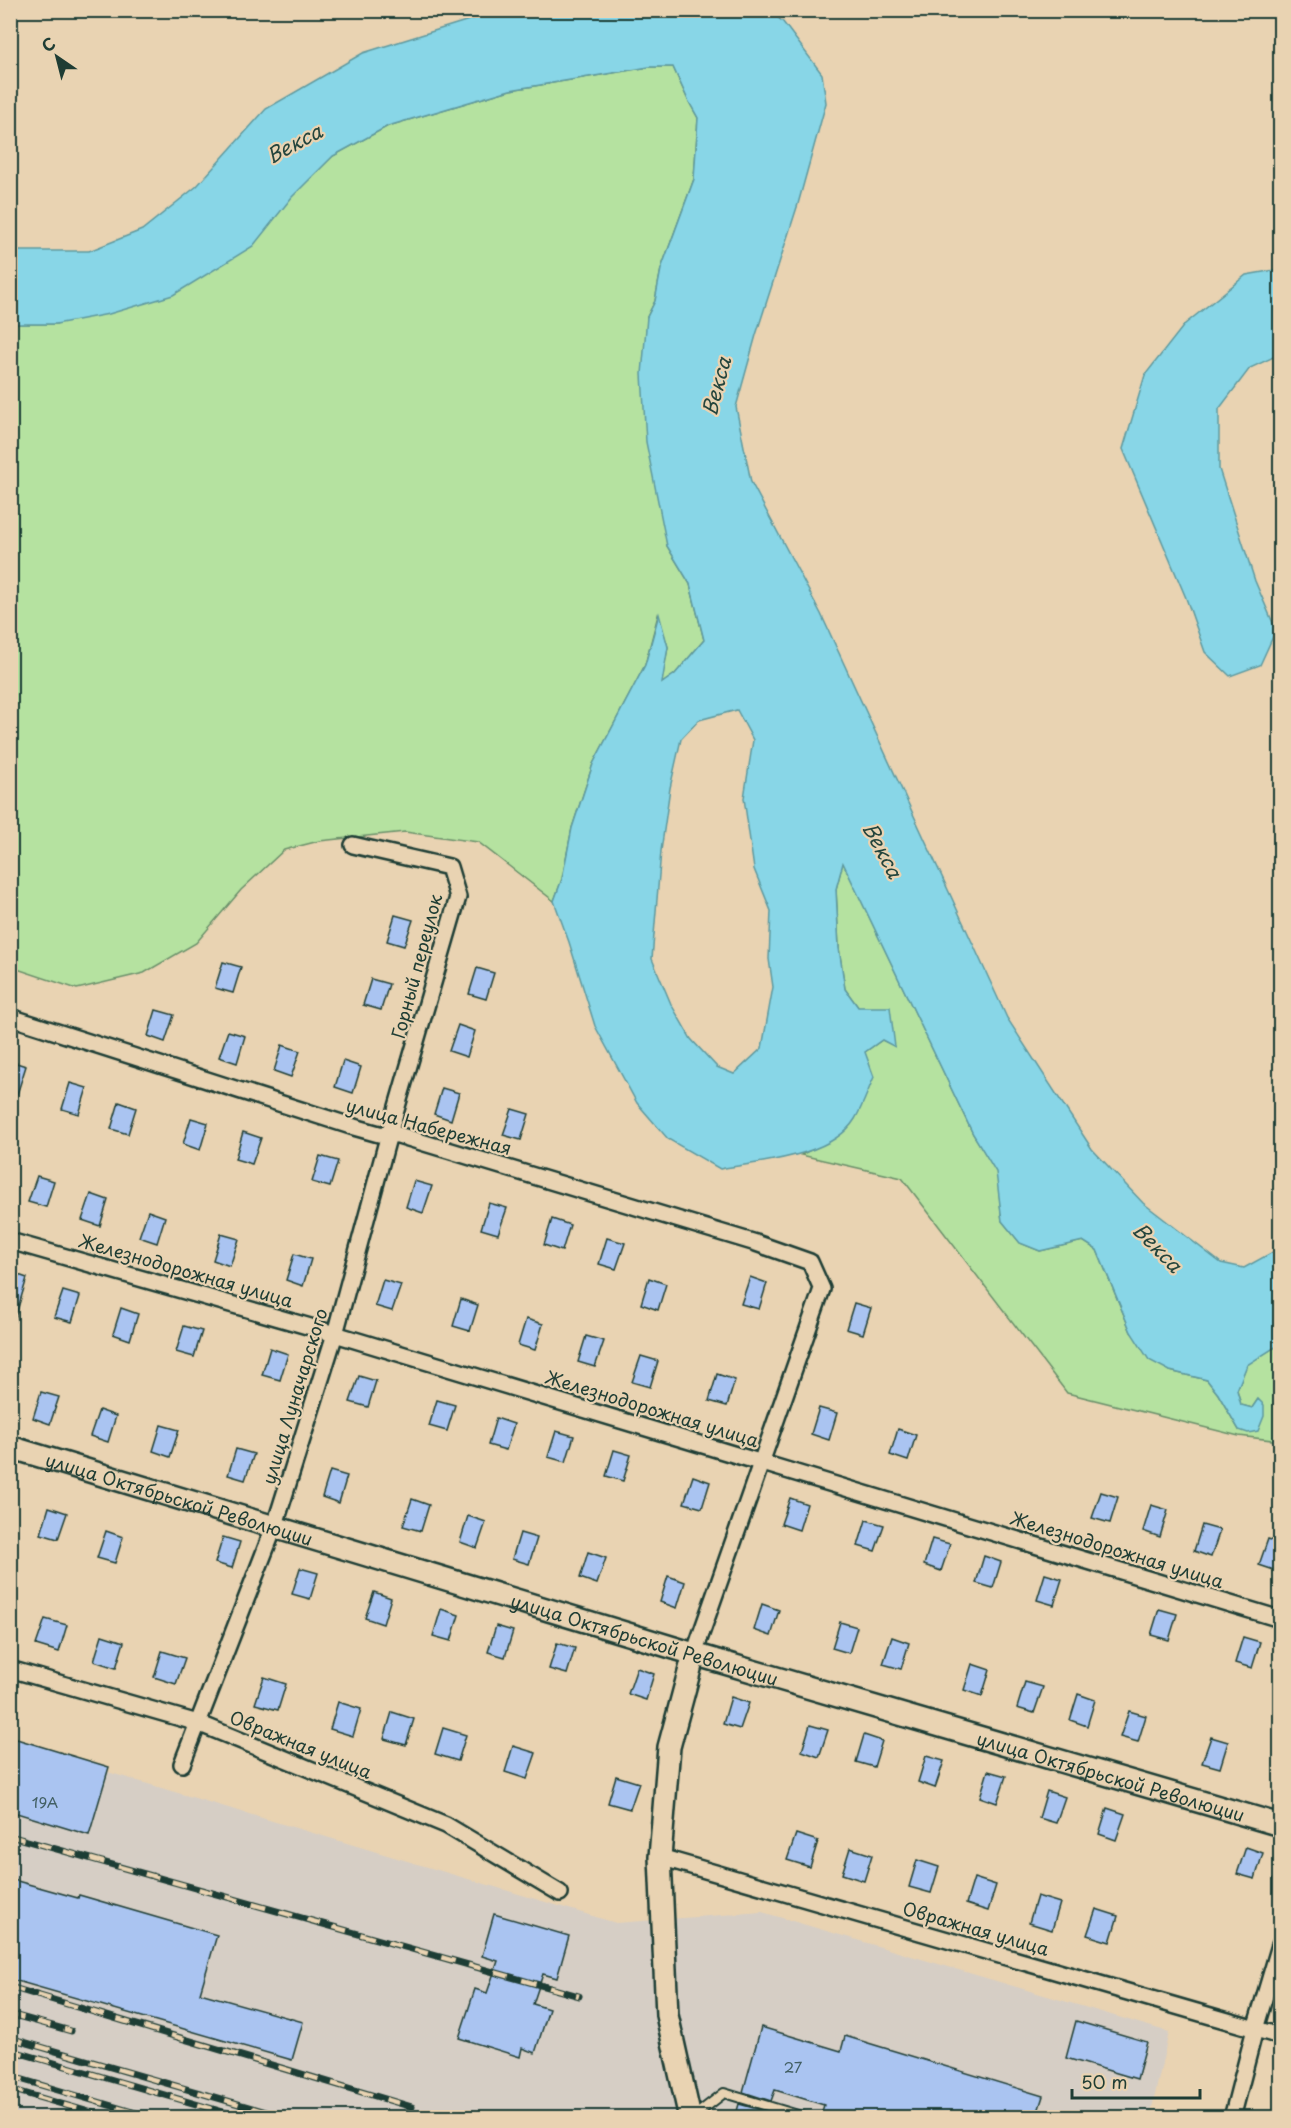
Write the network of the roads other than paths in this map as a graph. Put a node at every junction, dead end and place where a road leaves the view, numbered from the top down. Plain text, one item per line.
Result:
1 (353, 845) dead end
2 (10, 1017) edge
3 (389, 1134) junction
4 (10, 1240) edge
5 (335, 1334) junction
6 (10, 1447) edge
7 (762, 1462) junction
8 (275, 1525) junction
9 (1281, 1619) edge
10 (694, 1654) junction
11 (10, 1669) edge
12 (198, 1723) junction
13 (182, 1764) dead end
14 (1281, 1825) edge
15 (660, 1857) junction
16 (561, 1893) dead end
17 (1281, 1945) edge
18 (1255, 2029) junction
19 (1281, 2036) edge
20 (691, 2118) edge
21 (808, 2118) edge
22 (1232, 2118) edge

1 - 3 street, Горный переулок
2 - 3 street, улица Набережная
3 - 5 street, улица Луначарского
3 - 7 street, улица Набережная
4 - 5 street, Железнодорожная улица
5 - 7 street, Железнодорожная улица
5 - 8 street, улица Луначарского
6 - 8 street, улица Октябрьской Революции
7 - 9 street, Железнодорожная улица
7 - 10 street
8 - 10 street, улица Октябрьской Революции
8 - 12 street, улица Луначарского
10 - 14 street, улица Октябрьской Революции
10 - 15 street
11 - 12 street, Овражная улица
12 - 13 street, улица Луначарского
12 - 16 street, Овражная улица
15 - 18 street, Овражная улица
15 - 20 street
17 - 18 street
18 - 19 street, Овражная улица
18 - 22 street
20 - 21 lane

